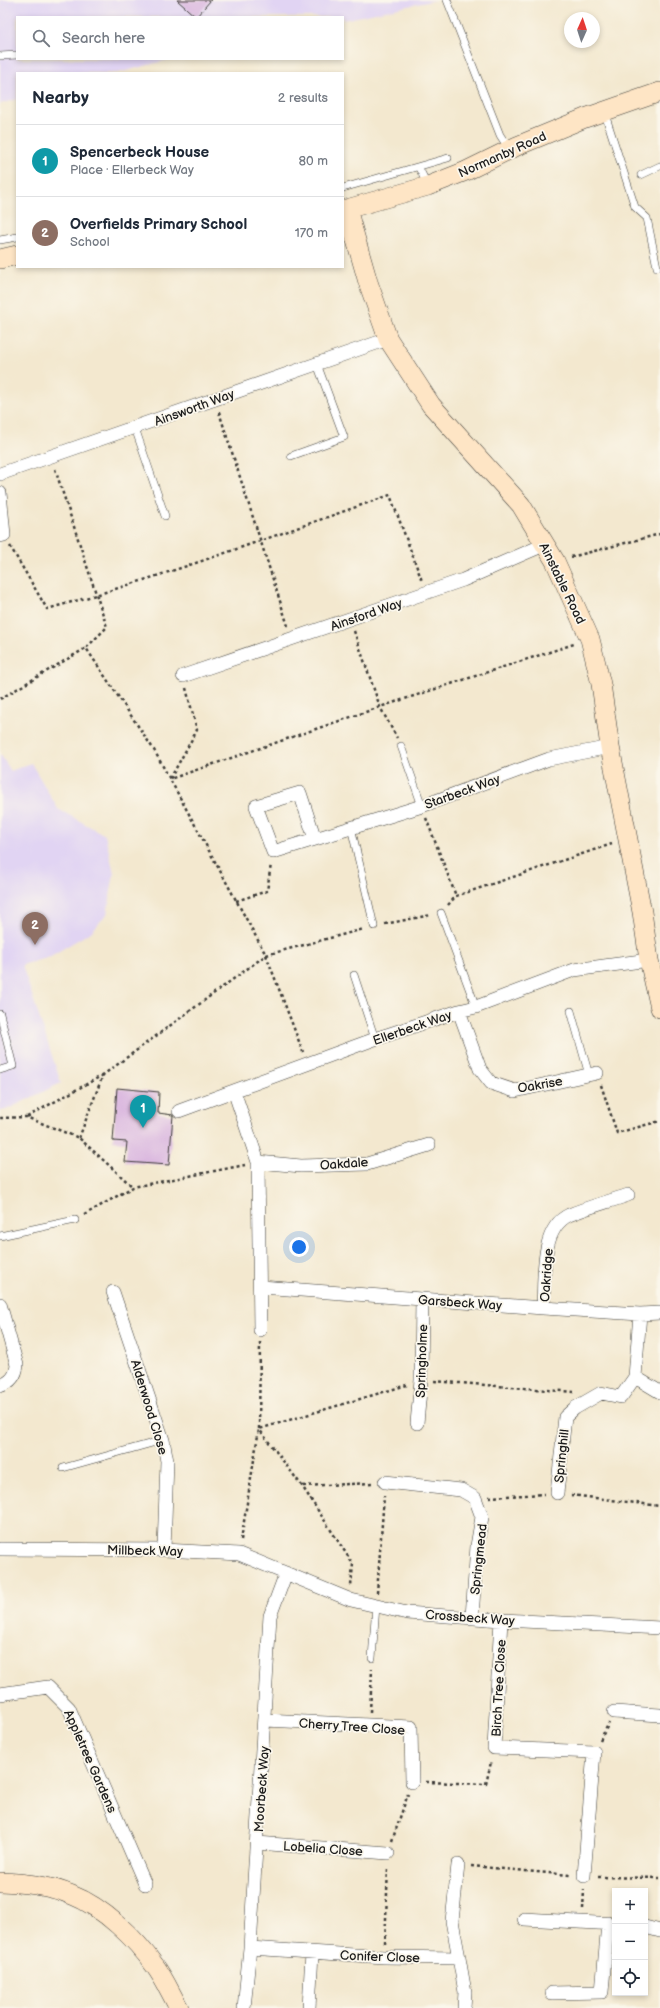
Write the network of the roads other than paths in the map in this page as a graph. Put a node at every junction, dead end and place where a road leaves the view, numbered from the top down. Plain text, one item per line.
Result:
1 (447, 0) edge
2 (16, 55) edge
3 (0, 56) edge
4 (660, 92) edge
5 (604, 111) junction
6 (509, 149) junction
7 (448, 158) dead end
8 (660, 166) edge
9 (419, 168) junction
10 (641, 174) dead end
11 (428, 186) junction
12 (344, 188) edge
13 (345, 210) edge
14 (16, 237) edge
15 (0, 240) edge
16 (16, 255) edge
17 (0, 259) edge
18 (657, 267) dead end
19 (388, 339) junction
20 (317, 364) junction
21 (135, 428) junction
22 (291, 456) dead end
23 (0, 474) edge
24 (0, 493) edge
25 (165, 516) dead end
26 (2, 535) edge
27 (546, 544) junction
28 (183, 676) road end
29 (401, 746) road end
30 (610, 747) junction
31 (422, 806) junction
32 (351, 827) junction
33 (315, 839) junction
34 (441, 913) road end
35 (374, 926) road end
36 (648, 960) junction
37 (354, 975) dead end
38 (476, 1007) junction
39 (660, 1008) edge
40 (459, 1011) junction
41 (571, 1011) dead end
42 (0, 1014) edge
43 (375, 1039) junction
44 (0, 1070) edge
45 (593, 1074) joint
46 (234, 1091) junction
47 (179, 1111) dead end
48 (429, 1145) dead end
49 (258, 1162) junction
50 (628, 1195) dead end
51 (75, 1220) road end
52 (0, 1236) edge
53 (261, 1287) junction
54 (114, 1292) dead end
55 (422, 1299) junction
56 (0, 1304) edge
57 (543, 1308) junction
58 (660, 1313) edge
59 (640, 1314) junction
60 (260, 1330) road end
61 (635, 1377) junction
62 (0, 1386) edge
63 (660, 1392) edge
64 (417, 1423) dead end
65 (163, 1440) junction
66 (63, 1468) dead end
67 (385, 1482) road end
68 (557, 1493) dead end
69 (0, 1549) edge
70 (164, 1550) junction
71 (286, 1573) junction
72 (376, 1606) junction
73 (472, 1617) junction
74 (501, 1620) junction
75 (660, 1628) edge
76 (372, 1658) road end
77 (0, 1694) edge
78 (614, 1712) road end
79 (660, 1715) edge
80 (265, 1720) junction
81 (412, 1782) road end
82 (257, 1843) junction
83 (388, 1853) road end
84 (458, 1865) road end
85 (584, 1876) road end
86 (0, 1882) edge
87 (145, 1884) dead end
88 (524, 1920) dead end
89 (611, 1924) edge
90 (648, 1928) edge
91 (660, 1931) edge
92 (250, 1948) junction
93 (312, 1953) junction
94 (459, 1958) junction
95 (552, 1993) dead end
96 (179, 2008) edge
97 (244, 2008) edge
98 (309, 2008) edge
99 (464, 2008) edge

1 - 6 lane
2 - 3 lane
4 - 5 street, Normanby Road
5 - 6 street, Normanby Road
5 - 18 lane
6 - 11 street, Normanby Road
7 - 9 lane
8 - 10 lane
9 - 11 lane
9 - 12 lane
11 - 13 street, Normanby Road
13 - 19 street, Ainstable Road
14 - 15 lane
16 - 17 street
19 - 20 street, Ainsworth Way
19 - 27 street, Ainstable Road
20 - 21 street, Ainsworth Way
20 - 22 lane
21 - 23 street, Ainsworth Way
21 - 25 lane
24 - 26 street
27 - 28 street, Ainsford Way
27 - 30 street, Ainstable Road
29 - 31 lane
30 - 31 street, Starbeck Way
30 - 36 street, Ainstable Road
31 - 32 street, Starbeck Way
32 - 33 street, Starbeck Way
32 - 35 lane
33 - 33 street, Starbeck Way
34 - 38 lane
36 - 38 street, Ellerbeck Way
36 - 39 street, Ainstable Road
37 - 43 lane
38 - 40 street, Ellerbeck Way
40 - 43 street, Ellerbeck Way
40 - 45 street, Oakrise
41 - 45 lane
42 - 44 lane
43 - 46 street, Ellerbeck Way
46 - 47 street, Ellerbeck Way
46 - 49 street
48 - 49 street, Oakdale
49 - 53 street
50 - 57 street, Oakridge
51 - 52 lane
53 - 55 street, Garsbeck Way
53 - 60 street
54 - 65 street, Alderwood Close
55 - 57 street, Garsbeck Way
55 - 64 street, Springholme
56 - 62 street
57 - 59 street, Garsbeck Way
58 - 59 street, Garsbeck Way
59 - 61 street
61 - 63 street
61 - 68 street, Springhill
65 - 66 lane
65 - 70 street, Alderwood Close
67 - 73 street, Springmead
69 - 70 street, Millbeck Way
70 - 71 street, Millbeck Way
71 - 72 street, Crossbeck Way
71 - 80 street, Moorbeck Way
72 - 73 street, Crossbeck Way
72 - 76 lane
73 - 74 street, Crossbeck Way
74 - 75 street, Crossbeck Way
74 - 85 street, Birch Tree Close
77 - 87 street, Appletree Gardens
78 - 79 street
80 - 81 street, Cherry Tree Close
80 - 82 street, Moorbeck Way
82 - 83 street, Lobelia Close
82 - 92 street, Moorbeck Way
84 - 94 street
86 - 96 street
88 - 89 street
89 - 95 street
90 - 91 street
92 - 93 street, Conifer Close
92 - 97 street, Moorbeck Way
93 - 94 street, Conifer Close
93 - 98 street
94 - 99 street

